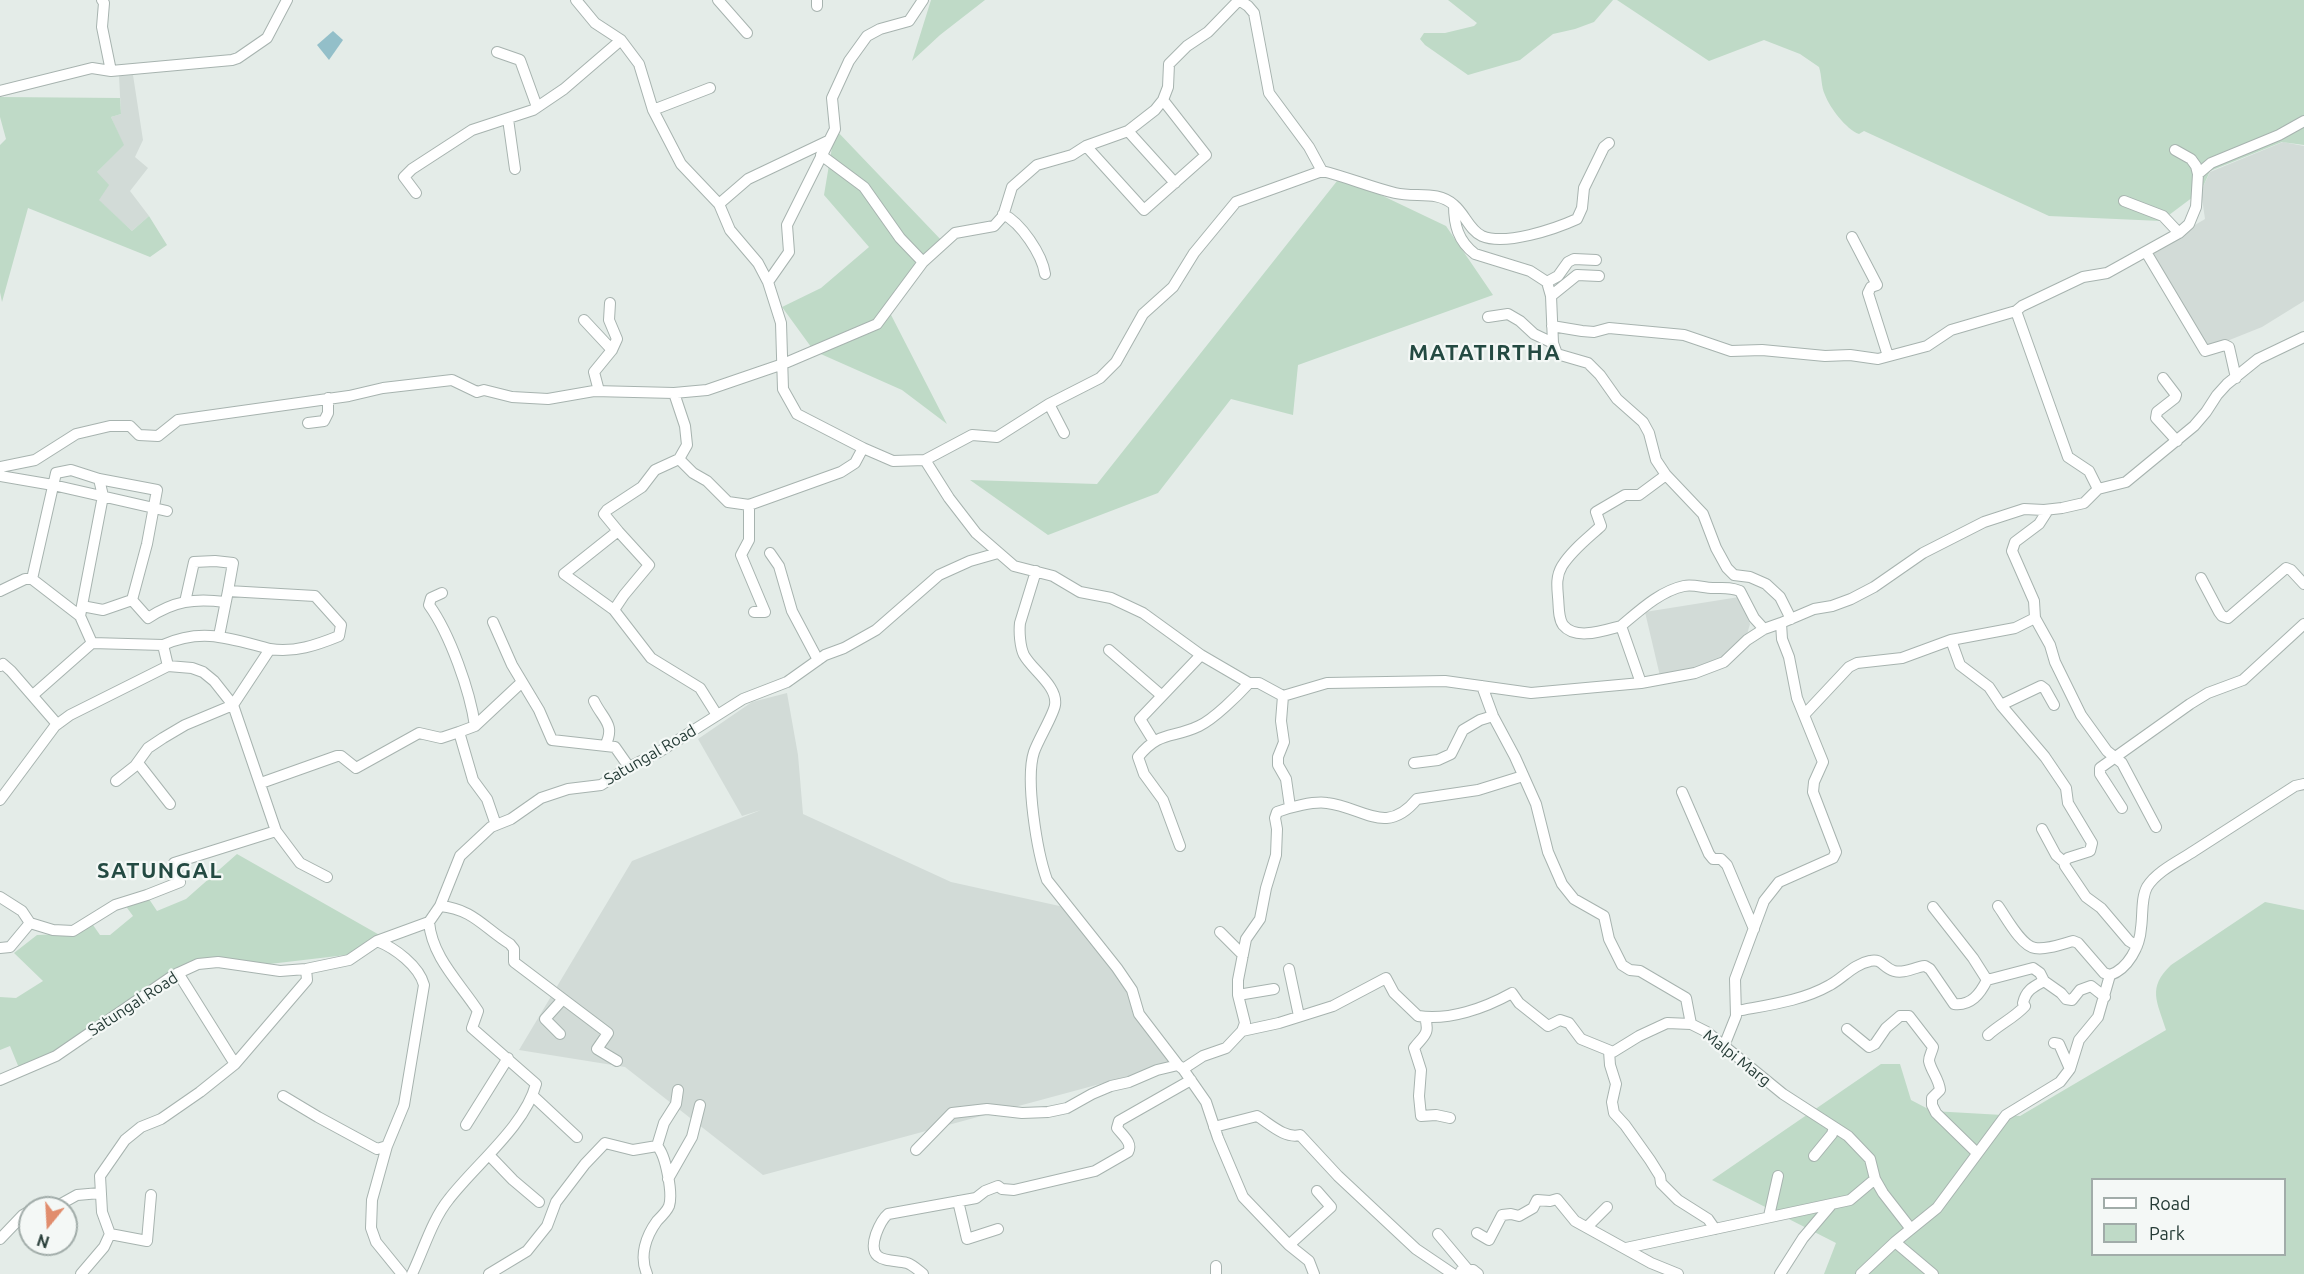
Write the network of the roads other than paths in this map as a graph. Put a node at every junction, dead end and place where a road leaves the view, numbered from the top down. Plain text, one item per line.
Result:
1 (102, 0) edge
2 (287, 0) edge
3 (576, 0) edge
4 (718, 0) edge
5 (923, 0) edge
6 (1239, 0) edge
7 (747, 33) dead end
8 (621, 40) junction
9 (497, 52) dead end
10 (111, 70) junction
11 (710, 88) dead end
12 (0, 91) edge
13 (1163, 100) junction
14 (537, 107) junction
15 (653, 110) junction
16 (508, 119) junction
17 (2304, 122) edge
18 (1128, 131) junction
19 (828, 141) junction
20 (1609, 143) dead end
21 (1086, 146) junction
22 (2175, 150) dead end
23 (821, 155) junction
24 (515, 169) dead end
25 (1322, 171) junction
26 (2198, 174) junction
27 (1176, 183) junction
28 (416, 193) dead end
29 (2124, 201) dead end
30 (719, 204) junction
31 (1454, 205) junction
32 (1003, 214) junction
33 (2179, 233) junction
34 (1852, 237) dead end
35 (2146, 252) junction
36 (1596, 260) dead end
37 (923, 262) junction
38 (1045, 274) dead end
39 (1599, 276) dead end
40 (768, 282) junction
41 (1546, 282) junction
42 (1551, 296) junction
43 (610, 303) dead end
44 (2016, 311) junction
45 (1488, 317) dead end
46 (584, 320) dead end
47 (1552, 326) junction
48 (2304, 337) edge
49 (1553, 343) junction
50 (612, 350) junction
51 (1888, 356) junction
52 (783, 364) junction
53 (2163, 378) dead end
54 (2236, 378) junction
55 (599, 391) junction
56 (674, 393) junction
57 (328, 398) junction
58 (1049, 404) junction
59 (308, 423) dead end
60 (1064, 433) dead end
61 (2177, 441) junction
62 (863, 448) junction
63 (679, 459) junction
64 (925, 460) junction
65 (0, 467) edge
66 (0, 476) edge
67 (1666, 476) junction
68 (99, 479) junction
69 (53, 484) junction
70 (2098, 489) junction
71 (103, 496) junction
72 (749, 505) junction
73 (152, 508) junction
74 (2046, 510) junction
75 (167, 511) dead end
76 (618, 531) junction
77 (770, 553) dead end
78 (998, 553) junction
79 (1036, 571) junction
80 (2201, 578) dead end
81 (32, 579) junction
82 (2304, 584) edge
83 (1, 590) edge
84 (228, 591) junction
85 (442, 593) dead end
86 (132, 600) junction
87 (185, 602) junction
88 (225, 602) junction
89 (614, 610) junction
90 (81, 611) junction
91 (754, 612) dead end
92 (2035, 618) junction
93 (1786, 621) junction
94 (493, 622) dead end
95 (2304, 624) edge
96 (1621, 626) junction
97 (1764, 629) junction
98 (219, 636) junction
99 (1951, 640) junction
100 (92, 643) junction
101 (163, 645) junction
102 (270, 649) junction
103 (1109, 650) dead end
104 (1201, 655) junction
105 (818, 660) junction
106 (0, 666) edge
107 (168, 666) junction
108 (522, 682) junction
109 (1249, 683) junction
110 (1641, 683) junction
111 (1482, 686) junction
112 (1161, 694) junction
113 (33, 695) junction
114 (1283, 696) junction
115 (594, 701) dead end
116 (233, 705) junction
117 (2001, 705) junction
118 (2054, 705) dead end
119 (717, 715) junction
120 (1804, 715) junction
121 (1493, 716) junction
122 (57, 724) junction
123 (475, 726) junction
124 (459, 732) junction
125 (1153, 740) junction
126 (604, 746) junction
127 (2116, 758) junction
128 (138, 763) junction
129 (1414, 763) dead end
130 (629, 767) junction
131 (1523, 776) junction
132 (116, 781) dead end
133 (261, 783) junction
134 (2304, 784) edge
135 (1682, 792) dead end
136 (0, 800) edge
137 (170, 804) dead end
138 (1290, 807) junction
139 (2122, 808) dead end
140 (496, 825) junction
141 (2156, 827) dead end
142 (2042, 829) dead end
143 (276, 831) junction
144 (1180, 846) dead end
145 (2064, 862) junction
146 (327, 877) dead end
147 (0, 897) edge
148 (440, 906) junction
149 (1998, 906) dead end
150 (1933, 907) dead end
151 (30, 922) junction
152 (429, 922) junction
153 (1754, 929) junction
154 (1220, 932) dead end
155 (377, 941) junction
156 (2137, 946) junction
157 (0, 948) edge
158 (1243, 955) junction
159 (306, 969) junction
160 (1289, 969) dead end
161 (178, 973) junction
162 (2110, 975) junction
163 (1987, 980) junction
164 (2044, 981) junction
165 (1274, 989) dead end
166 (1238, 995) junction
167 (2105, 998) junction
168 (563, 999) junction
169 (1737, 1011) junction
170 (1299, 1016) junction
171 (1425, 1017) junction
172 (1691, 1024) junction
173 (1847, 1029) dead end
174 (1242, 1031) junction
175 (561, 1034) dead end
176 (1988, 1035) dead end
177 (2054, 1043) dead end
178 (1724, 1046) junction
179 (1609, 1051) junction
180 (508, 1058) junction
181 (617, 1061) dead end
182 (235, 1064) junction
183 (1180, 1067) junction
184 (2070, 1069) junction
185 (0, 1080) edge
186 (1191, 1080) junction
187 (678, 1090) dead end
188 (283, 1096) dead end
189 (533, 1096) junction
190 (700, 1105) dead end
191 (1450, 1118) dead end
192 (466, 1125) dead end
193 (1214, 1127) junction
194 (1834, 1127) junction
195 (577, 1137) dead end
196 (387, 1146) junction
197 (657, 1146) junction
198 (916, 1150) dead end
199 (1977, 1153) junction
200 (489, 1155) junction
201 (1814, 1156) dead end
202 (1778, 1176) dead end
203 (668, 1179) junction
204 (1875, 1179) junction
205 (1317, 1191) dead end
206 (100, 1193) junction
207 (76, 1196) edge
208 (151, 1196) dead end
209 (958, 1201) junction
210 (539, 1202) dead end
211 (1831, 1204) junction
212 (1607, 1207) dead end
213 (1769, 1216) junction
214 (18, 1220) edge
215 (1587, 1227) junction
216 (998, 1229) dead end
217 (1715, 1229) junction
218 (1911, 1229) junction
219 (1477, 1233) dead end
220 (110, 1234) junction
221 (1438, 1234) dead end
222 (0, 1239) edge
223 (1895, 1242) junction
224 (1289, 1245) junction
225 (1626, 1248) junction
226 (1469, 1273) edge
227 (81, 1274) edge
228 (400, 1274) edge
229 (412, 1274) edge
230 (489, 1274) edge
231 (647, 1274) edge
232 (923, 1274) edge
233 (1314, 1274) edge
234 (1454, 1274) edge
235 (1678, 1274) edge
236 (1780, 1274) edge
237 (1861, 1274) edge
238 (1933, 1274) edge

1 - 10 street
2 - 10 street
3 - 8 street
4 - 7 street
5 - 19 street
6 - 13 street
6 - 25 street
8 - 14 street
8 - 15 street
9 - 14 street
10 - 12 street
11 - 15 street
13 - 18 street
13 - 27 street
14 - 16 street
15 - 30 street
16 - 24 street
16 - 28 street
17 - 26 street
18 - 21 street
18 - 27 street
19 - 23 street
19 - 30 street
20 - 31 street
21 - 27 street
21 - 32 street
22 - 26 street
23 - 37 street
23 - 40 street
25 - 31 street
25 - 58 street
26 - 33 street
29 - 33 street
30 - 40 street
31 - 41 street
32 - 37 street
32 - 38 street
33 - 35 street
34 - 51 street
35 - 44 street
35 - 54 street
36 - 41 street
37 - 52 street
39 - 42 street
40 - 52 street
41 - 42 street
42 - 47 street
43 - 50 street
44 - 51 street
44 - 70 street
45 - 49 street
46 - 50 street
47 - 49 street
47 - 51 street
48 - 54 street
49 - 67 street
50 - 55 street
52 - 56 street
52 - 62 street
53 - 61 street
54 - 61 street
55 - 56 street
55 - 57 street
56 - 63 street
57 - 59 street
57 - 65 street
58 - 60 street
58 - 64 street
61 - 70 street
62 - 64 street
62 - 72 street
63 - 72 street
63 - 76 street
64 - 78 street
66 - 69 street
67 - 93 street
67 - 96 street
68 - 69 street
68 - 71 street
68 - 73 street
69 - 71 street
69 - 81 street
70 - 74 street
71 - 73 street
71 - 90 street
72 - 91 street
73 - 75 street
73 - 86 street
74 - 92 street
74 - 93 street
76 - 89 street
76 - 89 street
77 - 105 street
78 - 79 street
78 - 105 street, Satungal Road
79 - 104 street
79 - 183 street
80 - 82 street
81 - 83 street
81 - 90 street
84 - 87 street
84 - 88 street
84 - 102 street
85 - 123 street
86 - 87 street
86 - 90 street
87 - 88 street
88 - 98 street
89 - 119 street
90 - 100 street
92 - 99 street
92 - 127 street
93 - 97 street
93 - 120 street
94 - 108 street
95 - 127 street
96 - 97 street
96 - 110 street
97 - 110 street
98 - 101 street
98 - 102 street
99 - 117 street
99 - 120 street
100 - 101 street
100 - 113 street
101 - 107 street
102 - 116 street
103 - 112 street
104 - 109 street
104 - 112 street
105 - 119 street, Satungal Road
106 - 113 street
107 - 116 street
107 - 122 street
108 - 123 street
108 - 126 street
109 - 114 street
109 - 125 street
110 - 111 street
111 - 114 street
111 - 121 street
112 - 125 street
113 - 122 street
114 - 138 street
115 - 126 street
116 - 128 street
116 - 133 street
117 - 118 street
117 - 145 street
119 - 130 street, Satungal Road
120 - 153 street
121 - 129 street
121 - 131 street
122 - 136 street
123 - 124 street
124 - 133 street
124 - 140 street
125 - 144 street
126 - 130 street
127 - 139 street
127 - 141 street
128 - 132 street
128 - 137 street
130 - 140 street, Satungal Road
131 - 138 street
131 - 172 street
133 - 143 street
134 - 156 street
135 - 153 street
138 - 158 street
140 - 148 street, Satungal Road
142 - 145 street
143 - 146 street
143 - 151 street
145 - 156 street
147 - 151 street
148 - 152 street, Satungal Road
148 - 168 street
149 - 162 street
150 - 163 street
151 - 157 street
152 - 155 street, Satungal Road
152 - 180 street
153 - 169 street
154 - 158 street
155 - 159 street, Satungal Road
155 - 196 street
156 - 162 street
158 - 166 street
159 - 161 street, Satungal Road
159 - 182 street
160 - 170 street
161 - 182 street
161 - 185 street, Satungal Road
162 - 167 street
163 - 164 street
163 - 169 street
164 - 167 street
164 - 176 street
165 - 166 street
166 - 174 street
167 - 184 street
168 - 175 street
168 - 181 street
169 - 178 street
170 - 171 street
170 - 174 street
171 - 179 street
171 - 191 street
172 - 178 street, Malpi Marg
172 - 179 street, Malpi Marg
173 - 199 street
174 - 183 street
177 - 184 street
178 - 194 street, Malpi Marg
179 - 217 street
180 - 189 street
180 - 192 street
182 - 206 street
183 - 186 street
183 - 198 street
184 - 199 street
186 - 193 street
186 - 209 street
187 - 197 street
188 - 196 street
189 - 195 street
189 - 200 street
190 - 203 street
193 - 224 street
193 - 234 street
194 - 201 street
194 - 204 street, Malpi Marg
196 - 228 street
197 - 203 street
197 - 230 street
199 - 218 street
200 - 210 street
200 - 229 street
202 - 213 street
203 - 231 street
204 - 211 street
204 - 218 street, Malpi Marg
205 - 224 street
206 - 207 street
206 - 220 street
208 - 220 street
209 - 216 street
209 - 232 street
211 - 213 street
211 - 236 street
212 - 215 street
213 - 217 street
214 - 222 street
215 - 219 street
215 - 225 street
217 - 225 street
218 - 223 street
220 - 227 street
221 - 226 street
223 - 237 street
223 - 238 street
224 - 233 street
225 - 235 street

